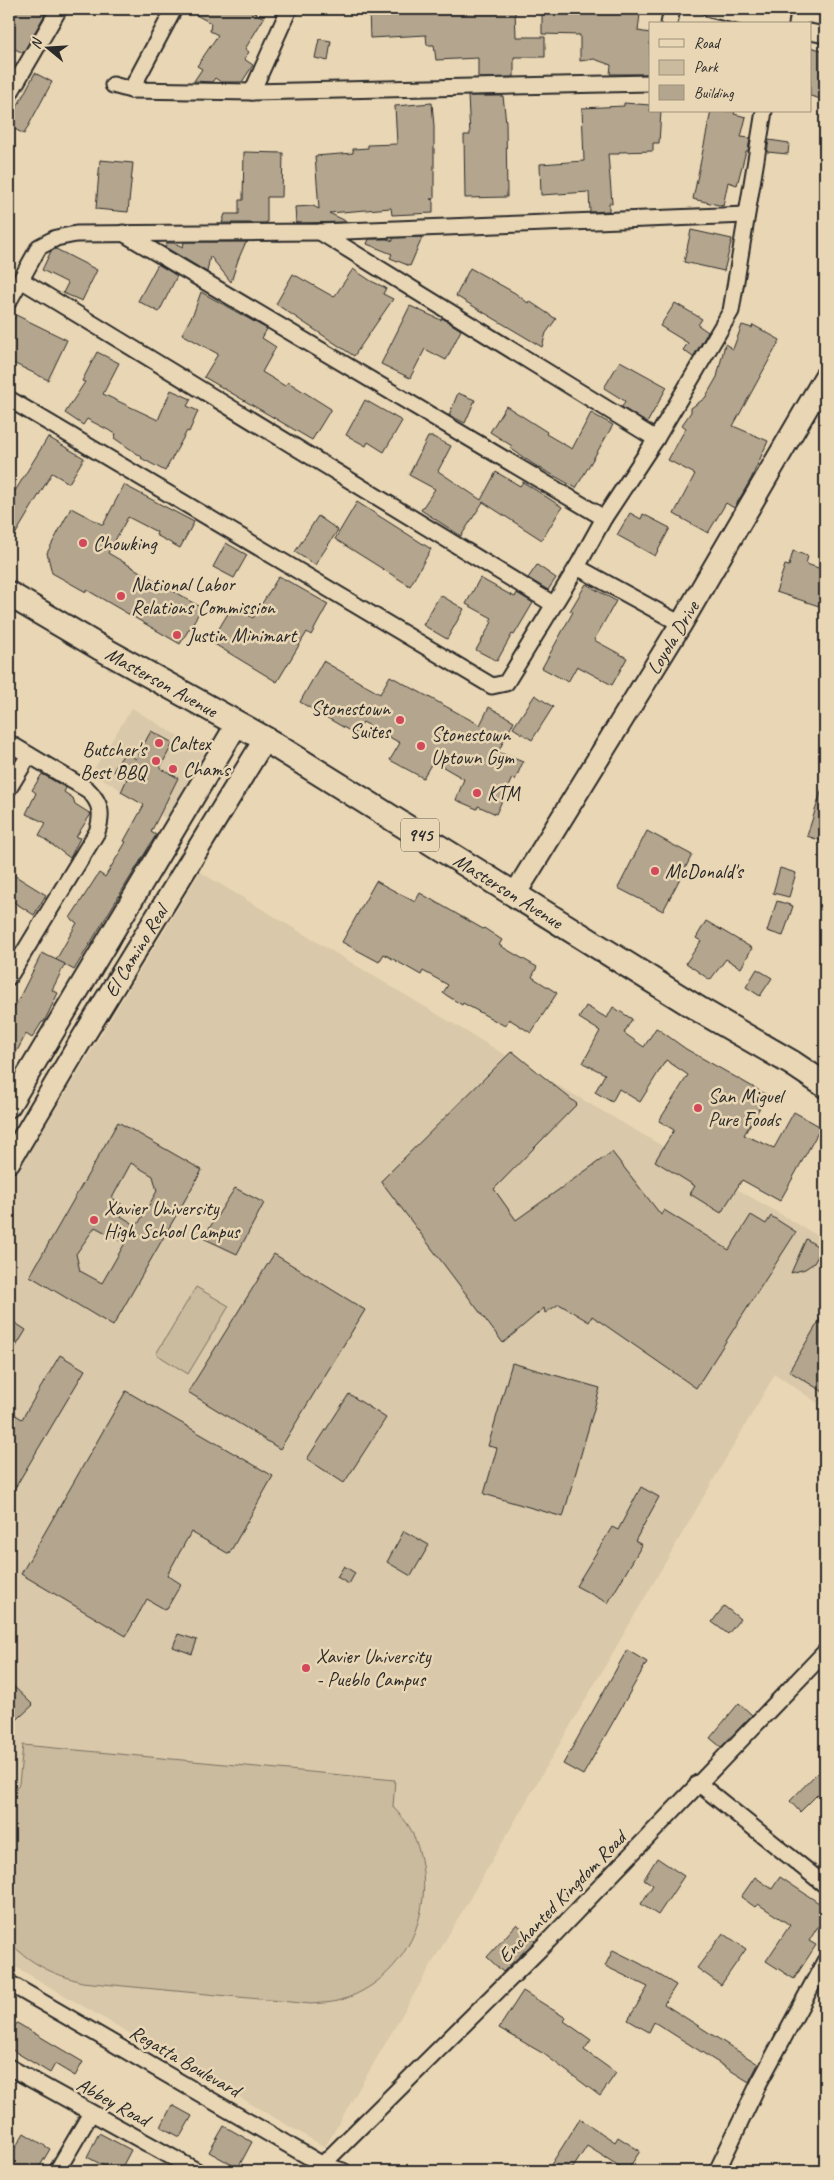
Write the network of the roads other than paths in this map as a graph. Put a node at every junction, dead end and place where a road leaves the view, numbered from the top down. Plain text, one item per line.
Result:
1 (59, 9) edge
2 (174, 9) edge
3 (289, 9) edge
4 (672, 9) edge
5 (710, 9) edge
6 (782, 9) edge
7 (669, 22) edge
8 (762, 22) edge
9 (780, 22) edge
10 (812, 32) edge
11 (825, 35) edge
12 (649, 83) edge
13 (113, 86) dead end
14 (131, 90) junction
15 (252, 92) junction
16 (9, 96) edge
17 (764, 112) edge
18 (746, 216) junction
19 (320, 232) junction
20 (122, 233) junction
21 (20, 280) junction
22 (9, 301) edge
23 (825, 377) edge
24 (9, 399) edge
25 (656, 439) junction
26 (604, 518) junction
27 (577, 567) junction
28 (9, 594) edge
29 (554, 604) junction
30 (681, 624) junction
31 (237, 724) junction
32 (265, 739) junction
33 (9, 742) edge
34 (29, 754) junction
35 (9, 788) edge
36 (516, 894) junction
37 (9, 977) edge
38 (825, 1085) edge
39 (9, 1106) edge
40 (9, 1162) edge
41 (825, 1652) edge
42 (698, 1783) junction
43 (825, 1885) edge
44 (825, 1961) edge
45 (9, 1983) edge
46 (9, 2067) edge
47 (91, 2113) junction
48 (320, 2168) edge
49 (57, 2171) edge
50 (197, 2171) edge
51 (343, 2171) edge
52 (717, 2171) edge

1 - 16 street
2 - 14 street
3 - 15 street
4 - 7 street
5 - 8 street
6 - 9 street
10 - 11 street
12 - 15 street
13 - 14 street
14 - 15 street
17 - 18 street
18 - 19 street
18 - 25 street
19 - 20 street
19 - 25 street
20 - 21 street
20 - 26 street
21 - 22 street
21 - 29 street
23 - 30 street, Loyola Drive
24 - 29 street
25 - 26 street
26 - 27 street
27 - 29 street
27 - 30 street
28 - 31 main road, Masterson Avenue / 945
30 - 36 street, Loyola Drive
31 - 32 main road, Masterson Avenue / 945
31 - 39 street, El Camino Real
32 - 36 main road, Masterson Avenue / 945
32 - 40 street, El Camino Real
33 - 34 street
34 - 35 street
34 - 37 street
36 - 38 main road, Masterson Avenue / 945
41 - 42 street, Enchanted Kingdom Road
42 - 43 street
42 - 48 street, Enchanted Kingdom Road
44 - 52 street
45 - 48 street, Regatta Boulevard
46 - 47 street, Abbey Road
47 - 49 street
47 - 50 street, Abbey Road
48 - 51 street, Regatta Boulevard

